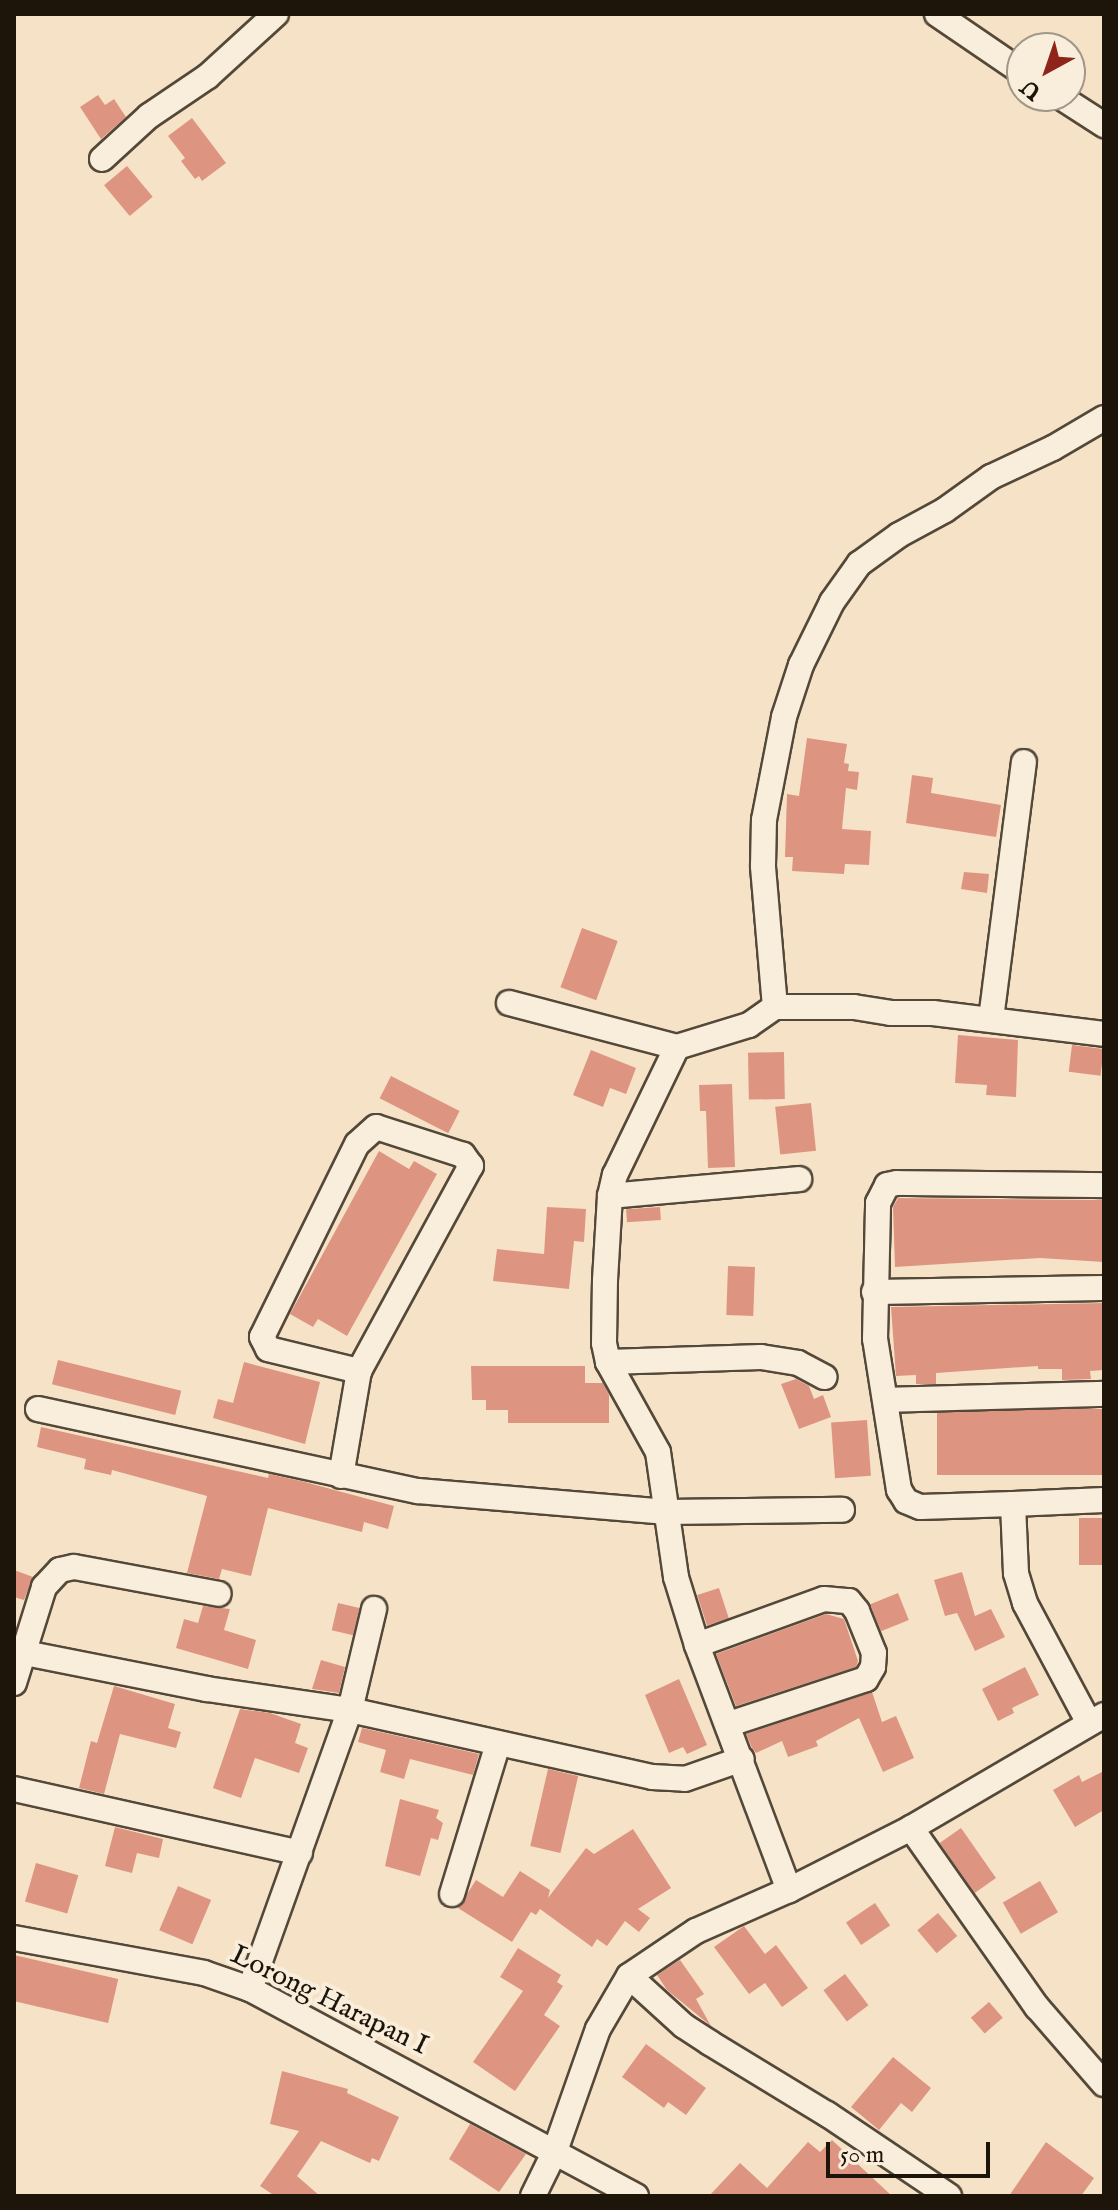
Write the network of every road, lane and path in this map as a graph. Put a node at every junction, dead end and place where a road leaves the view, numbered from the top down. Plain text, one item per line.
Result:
1 (276, 14) edge
2 (937, 14) edge
3 (1006, 61) edge
4 (1084, 112) edge
5 (1104, 125) edge
6 (102, 159) dead end
7 (1104, 418) edge
8 (1024, 762) dead end
9 (509, 1003) dead end
10 (775, 1007) junction
11 (991, 1019) junction
12 (1104, 1034) edge
13 (677, 1047) junction
14 (799, 1179) dead end
15 (1104, 1185) edge
16 (610, 1196) junction
17 (1104, 1288) edge
18 (874, 1292) junction
19 (608, 1362) junction
20 (359, 1371) junction
21 (824, 1377) dead end
22 (1104, 1394) edge
23 (886, 1400) junction
24 (38, 1409) dead end
25 (341, 1476) junction
26 (1104, 1500) edge
27 (1013, 1504) junction
28 (842, 1510) dead end
29 (667, 1512) junction
30 (219, 1594) dead end
31 (374, 1609) dead end
32 (697, 1645) junction
33 (25, 1653) junction
34 (14, 1683) edge
35 (350, 1710) junction
36 (1096, 1719) edge
37 (729, 1724) junction
38 (498, 1744) junction
39 (742, 1759) junction
40 (14, 1789) edge
41 (911, 1828) junction
42 (300, 1853) junction
43 (789, 1890) junction
44 (452, 1894) dead end
45 (14, 1938) edge
46 (629, 1976) junction
47 (250, 1989) junction
48 (1104, 2084) edge
49 (555, 2151) junction
50 (533, 2196) edge
51 (636, 2196) edge
52 (949, 2196) edge

1 - 6 street
2 - 3 street
4 - 5 street
7 - 10 street
8 - 11 street
9 - 13 street
10 - 11 street
10 - 13 street
11 - 12 street
13 - 16 street
14 - 16 street
15 - 18 street
16 - 19 street
17 - 18 street
18 - 23 street
19 - 21 street
19 - 29 street
20 - 20 street
20 - 25 street
22 - 23 street
23 - 27 street
24 - 25 street
25 - 29 street
26 - 27 street
27 - 36 street
28 - 29 street
29 - 32 street
30 - 33 street
31 - 35 street
32 - 37 street
32 - 37 street
33 - 34 street
33 - 35 street
35 - 38 street
35 - 42 street
36 - 41 street
37 - 39 street
38 - 39 street
38 - 44 street
39 - 43 street
40 - 42 street
41 - 43 street
41 - 48 street
42 - 47 street
43 - 46 street
45 - 47 street, Lorong Harapan I
46 - 49 street
46 - 52 street
47 - 49 street, Lorong Harapan I
49 - 50 street
49 - 51 street, Lorong Harapan I

